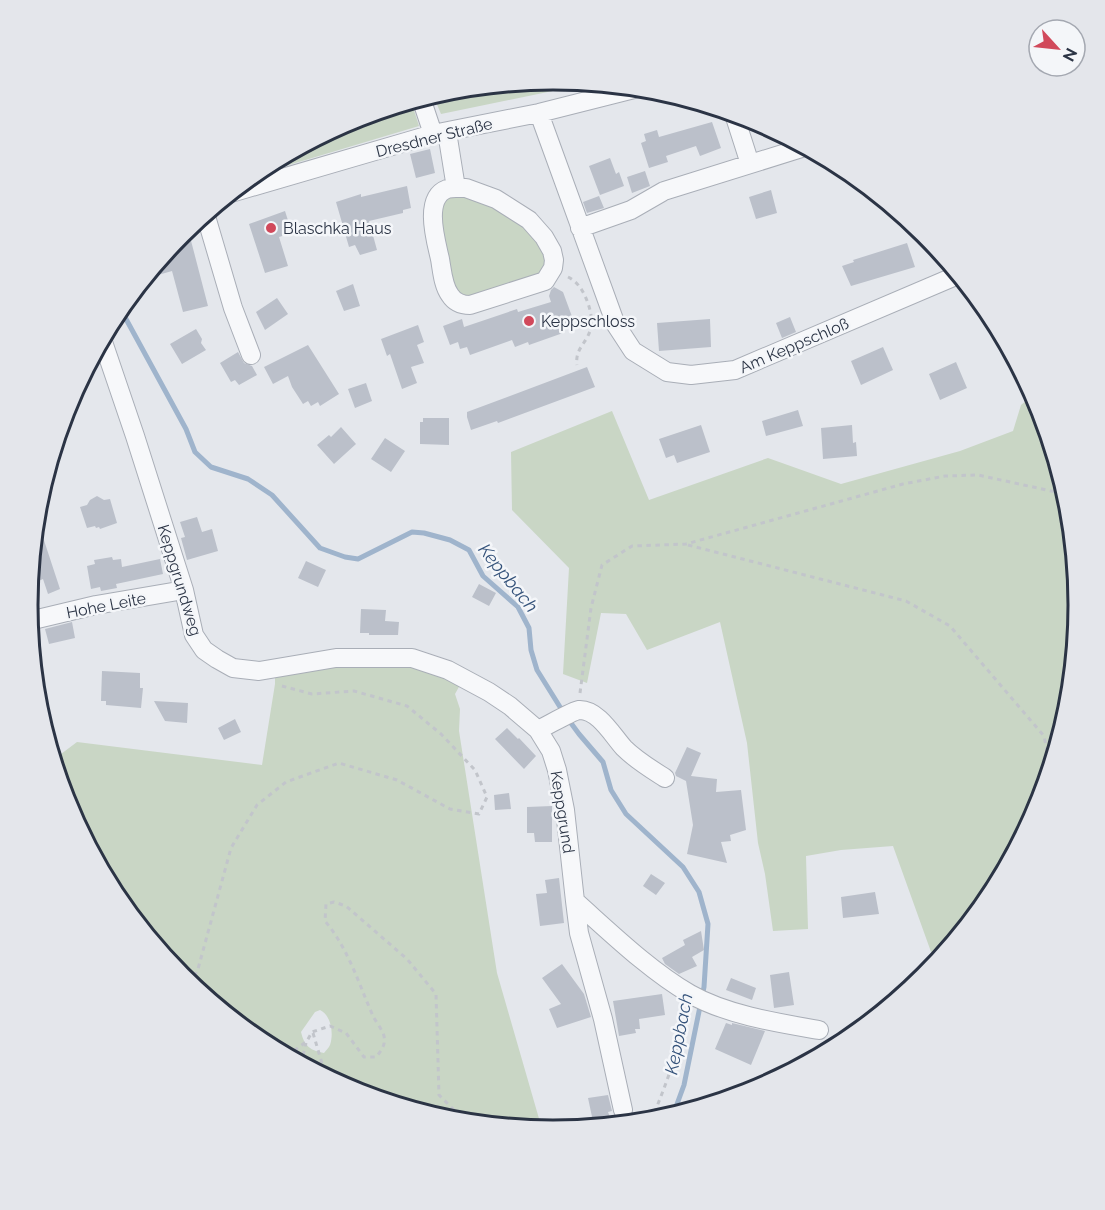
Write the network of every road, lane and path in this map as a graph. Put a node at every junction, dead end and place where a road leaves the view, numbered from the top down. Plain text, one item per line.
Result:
1 (616, 94) edge
2 (426, 106) edge
3 (539, 113) junction
4 (737, 124) edge
5 (440, 133) junction
6 (794, 150) edge
7 (750, 164) junction
8 (252, 187) edge
9 (456, 188) junction
10 (208, 223) edge
11 (580, 228) junction
12 (553, 268) junction
13 (951, 278) edge
14 (105, 349) edge
15 (251, 355) dead end
16 (577, 366) dead end
17 (1055, 492) edge
18 (686, 544) junction
19 (184, 590) junction
20 (38, 619) edge
21 (412, 658) joint
22 (279, 685) dead end
23 (574, 712) junction
24 (544, 728) junction
25 (1047, 749) edge
26 (665, 778) dead end
27 (575, 901) junction
28 (195, 975) edge
29 (692, 995) junction
30 (819, 1030) dead end
31 (312, 1032) junction
32 (307, 1041) junction
33 (294, 1051) edge
34 (303, 1055) edge
35 (322, 1066) edge
36 (656, 1109) edge
37 (454, 1110) edge
38 (623, 1110) dead end

1 - 3 street, Dresdner Straße
2 - 5 street
3 - 5 street, Dresdner Straße
3 - 11 street, Am Keppschloß
4 - 7 street
5 - 8 street, Dresdner Straße
5 - 9 street
6 - 7 street
7 - 11 street
9 - 12 street
9 - 12 street
10 - 15 street
11 - 13 street, Am Keppschloß
12 - 16 path
14 - 19 street, Keppgrundweg
17 - 18 path
18 - 23 path
18 - 25 path
19 - 20 street, Hohe Leite
19 - 21 street, Keppgrundweg
21 - 24 street, Keppgrund
22 - 28 path
23 - 24 street
23 - 26 street
24 - 27 street, Keppgrund
27 - 29 street
27 - 38 street, Keppgrund
29 - 30 street
29 - 36 path
31 - 32 path
31 - 35 path
31 - 37 path
32 - 33 path
32 - 34 path

